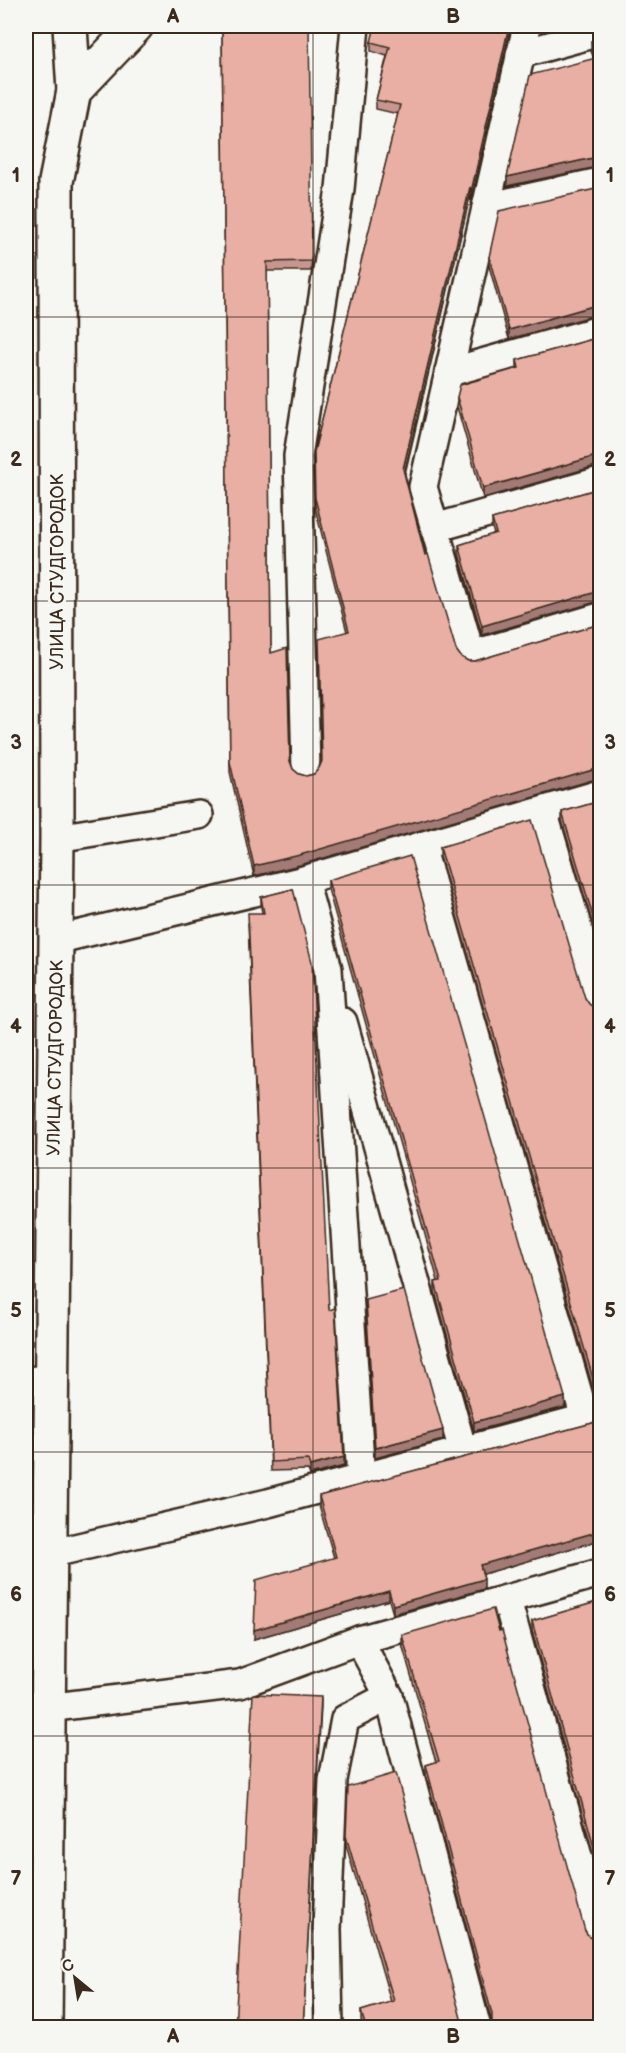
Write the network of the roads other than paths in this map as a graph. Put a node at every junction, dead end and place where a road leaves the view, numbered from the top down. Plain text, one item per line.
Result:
1 (70, 26) edge
2 (136, 26) edge
3 (355, 26) edge
4 (527, 26) edge
5 (600, 32) edge
6 (520, 54) junction
7 (74, 91) junction
8 (600, 182) edge
9 (486, 207) junction
10 (600, 330) edge
11 (450, 372) junction
12 (600, 481) edge
13 (435, 528) junction
14 (600, 617) edge
15 (306, 770) dead end
16 (600, 794) edge
17 (543, 811) junction
18 (199, 814) dead end
19 (57, 838) junction
20 (421, 846) junction
21 (304, 880) junction
22 (56, 940) junction
23 (328, 969) junction
24 (600, 1003) edge
25 (38, 1380) edge
26 (593, 1416) edge
27 (463, 1451) junction
28 (361, 1478) junction
29 (49, 1554) junction
30 (600, 1574) edge
31 (507, 1600) junction
32 (358, 1640) junction
33 (389, 1696) junction
34 (48, 1708) junction
35 (600, 1936) edge
36 (45, 2028) edge
37 (329, 2028) edge
38 (477, 2028) edge

1 - 7 street, УЛИЦА СТУДГОРОДОК
2 - 7 street
3 - 15 lane
4 - 6 lane
5 - 6 lane
6 - 9 lane
7 - 19 street, УЛИЦА СТУДГОРОДОК
8 - 9 lane
9 - 11 lane
10 - 11 lane
11 - 13 lane
12 - 13 lane
13 - 14 lane
16 - 17 lane
17 - 20 lane
17 - 24 lane
18 - 19 lane
19 - 22 street, УЛИЦА СТУДГОРОДОК
20 - 21 lane
20 - 26 lane
21 - 22 lane
21 - 23 lane
22 - 25 street, УЛИЦА СТУДГОРОДОК
23 - 27 lane
23 - 28 lane
25 - 29 street, УЛИЦА СТУДГОРОДОК
26 - 27 lane
27 - 28 lane
28 - 29 lane
29 - 34 street, УЛИЦА СТУДГОРОДОК
30 - 31 lane
31 - 32 lane
31 - 35 lane
32 - 33 lane
32 - 34 lane
33 - 37 lane
33 - 38 lane
34 - 36 street, УЛИЦА СТУДГОРОДОК

